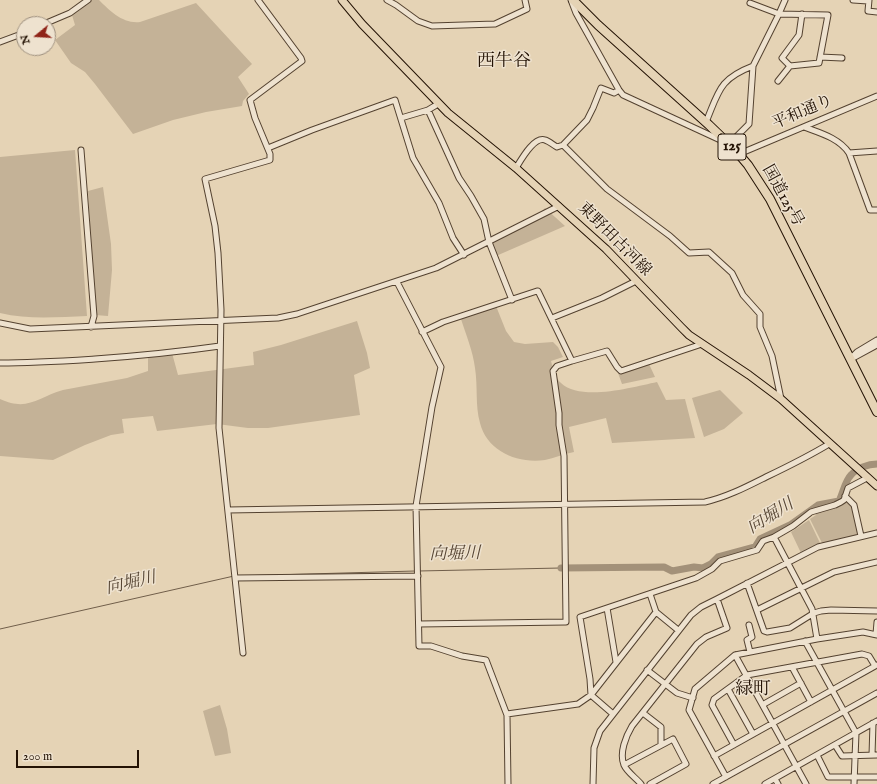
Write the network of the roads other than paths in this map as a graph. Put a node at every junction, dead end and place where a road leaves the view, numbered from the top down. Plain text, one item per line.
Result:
1 (88, 0) edge
2 (258, 0) edge
3 (343, 0) edge
4 (387, 0) edge
5 (525, 0) edge
6 (572, 0) edge
7 (785, 0) edge
8 (853, 0) edge
9 (868, 0) edge
10 (750, 3) dead end
11 (877, 12) edge
12 (779, 14) junction
13 (802, 14) junction
14 (56, 19) edge
15 (16, 35) edge
16 (0, 42) edge
17 (820, 57) junction
18 (842, 58) dead end
19 (753, 66) junction
20 (790, 66) junction
21 (778, 81) dead end
22 (619, 90) junction
23 (877, 96) edge
24 (438, 104) junction
25 (428, 110) junction
26 (401, 118) junction
27 (706, 122) junction
28 (804, 127) junction
29 (729, 144) junction
30 (563, 145) junction
31 (268, 148) junction
32 (81, 150) dead end
33 (877, 150) edge
34 (849, 153) junction
35 (740, 154) junction
36 (516, 168) junction
37 (559, 206) junction
38 (877, 210) edge
39 (489, 242) junction
40 (464, 255) junction
41 (636, 281) junction
42 (397, 282) junction
43 (512, 300) junction
44 (552, 318) junction
45 (221, 321) junction
46 (0, 323) edge
47 (91, 327) junction
48 (422, 332) junction
49 (877, 340) edge
50 (702, 344) junction
51 (877, 345) edge
52 (220, 346) junction
53 (850, 359) junction
54 (572, 361) junction
55 (0, 363) edge
56 (781, 399) junction
57 (877, 412) edge
58 (829, 444) junction
59 (866, 477) junction
60 (877, 486) edge
61 (845, 496) junction
62 (564, 504) junction
63 (416, 506) junction
64 (228, 510) junction
65 (877, 533) edge
66 (860, 536) junction
67 (774, 537) junction
68 (787, 562) junction
69 (877, 562) edge
70 (418, 576) junction
71 (235, 578) junction
72 (747, 583) junction
73 (801, 588) junction
74 (650, 594) junction
75 (717, 599) junction
76 (607, 608) junction
77 (757, 610) junction
78 (877, 611) edge
79 (656, 612) junction
80 (814, 613) junction
81 (877, 622) edge
82 (419, 624) junction
83 (750, 625) dead end
84 (678, 630) junction
85 (876, 634) edge
86 (817, 639) junction
87 (805, 641) junction
88 (750, 652) junction
89 (243, 653) dead end
90 (735, 655) junction
91 (616, 662) junction
92 (816, 662) junction
93 (876, 666) edge
94 (792, 667) junction
95 (647, 670) junction
96 (747, 675) junction
97 (801, 683) junction
98 (665, 685) junction
99 (728, 689) junction
100 (832, 690) junction
101 (877, 693) edge
102 (591, 695) junction
103 (692, 698) junction
104 (811, 702) junction
105 (764, 704) junction
106 (844, 712) junction
107 (643, 713) junction
108 (507, 714) junction
109 (613, 714) junction
110 (875, 722) edge
111 (773, 723) junction
112 (856, 733) junction
113 (753, 734) junction
114 (785, 744) junction
115 (661, 745) junction
116 (734, 745) junction
117 (835, 745) junction
118 (816, 755) junction
119 (855, 755) junction
120 (874, 755) edge
121 (714, 756) junction
122 (624, 765) junction
123 (797, 766) junction
124 (726, 777) junction
125 (855, 777) junction
126 (877, 777) edge
127 (775, 779) junction
128 (508, 784) edge
129 (594, 784) edge
130 (641, 784) edge
131 (650, 784) edge
132 (713, 784) edge
133 (765, 784) edge
134 (778, 784) edge
135 (806, 784) edge
136 (854, 784) edge

1 - 14 street
2 - 31 street
3 - 24 main road, 東野田古河線
4 - 5 street
6 - 22 street
6 - 27 highway, 国道125号 / 125
7 - 12 street
8 - 9 street
9 - 11 street
10 - 12 street
12 - 13 street
12 - 19 street
13 - 17 street
13 - 20 street
15 - 16 street
17 - 18 street
17 - 20 street
19 - 27 street
19 - 29 street
20 - 21 street
22 - 29 street
22 - 30 street
23 - 28 street, 平和通り
24 - 25 street
24 - 36 main road, 東野田古河線
25 - 26 street
25 - 39 street
26 - 31 street
26 - 40 street
27 - 29 highway, 国道125号 / 125
28 - 34 street
28 - 35 street, 平和通り
29 - 35 highway, 国道125号 / 125
30 - 36 street
30 - 56 street
31 - 45 street
32 - 47 street
33 - 34 street
34 - 38 street
35 - 53 highway, 国道125号 / 125
36 - 37 main road, 東野田古河線
37 - 39 street
37 - 41 main road, 東野田古河線
39 - 40 street
39 - 43 street
40 - 42 street
41 - 44 street
41 - 50 main road, 東野田古河線
42 - 45 street
42 - 48 street
43 - 44 street
43 - 48 street
44 - 54 street
45 - 47 street
45 - 52 street
46 - 47 street
48 - 63 street
49 - 53 street
50 - 54 street
50 - 56 main road, 東野田古河線
51 - 53 street
52 - 55 street
52 - 64 street
53 - 57 highway, 国道125号 / 125
54 - 62 street
56 - 58 main road, 東野田古河線
58 - 59 main road, 東野田古河線
58 - 62 street
59 - 60 main road, 東野田古河線
59 - 61 street
61 - 66 street
61 - 67 street
62 - 63 street
62 - 82 street
63 - 64 street
63 - 70 street
64 - 71 street
65 - 66 street
66 - 68 street
67 - 68 street
67 - 74 street
68 - 72 street
68 - 73 street
69 - 73 street
70 - 71 street
70 - 82 street
71 - 89 street
72 - 75 street
72 - 77 street
73 - 77 street
73 - 80 street
74 - 76 street
74 - 79 street
75 - 84 street
75 - 98 street
76 - 91 street
76 - 102 street
77 - 80 street
78 - 80 street
79 - 84 street
79 - 91 street
80 - 86 street
81 - 85 street
82 - 108 street
83 - 88 street
84 - 95 street
85 - 86 street
86 - 87 street
87 - 88 street
87 - 92 street
88 - 90 street
90 - 96 street
90 - 103 street
91 - 102 street
92 - 93 street
92 - 94 street
92 - 100 street
93 - 100 street
94 - 96 street
94 - 97 street
95 - 98 street
95 - 109 street
96 - 99 street
96 - 105 street
97 - 104 street
97 - 105 street
98 - 103 street
98 - 107 street
99 - 113 street
99 - 116 street
100 - 104 street
100 - 106 street
101 - 106 street
102 - 108 street
102 - 109 street
103 - 121 street
104 - 111 street
105 - 111 street
106 - 112 street
106 - 114 street
107 - 115 street
107 - 122 street
108 - 128 street
109 - 129 street
110 - 112 street
110 - 120 street
111 - 113 street
111 - 114 street
112 - 117 street
112 - 119 street
113 - 116 street
114 - 123 street
114 - 124 street
115 - 122 street
115 - 131 street
116 - 121 street
117 - 118 street
117 - 119 street
118 - 123 street
118 - 125 street
119 - 120 street
119 - 125 street
121 - 124 street
122 - 130 street
123 - 127 street
123 - 135 street
124 - 132 street
125 - 126 street
125 - 136 street
127 - 133 street
127 - 134 street

